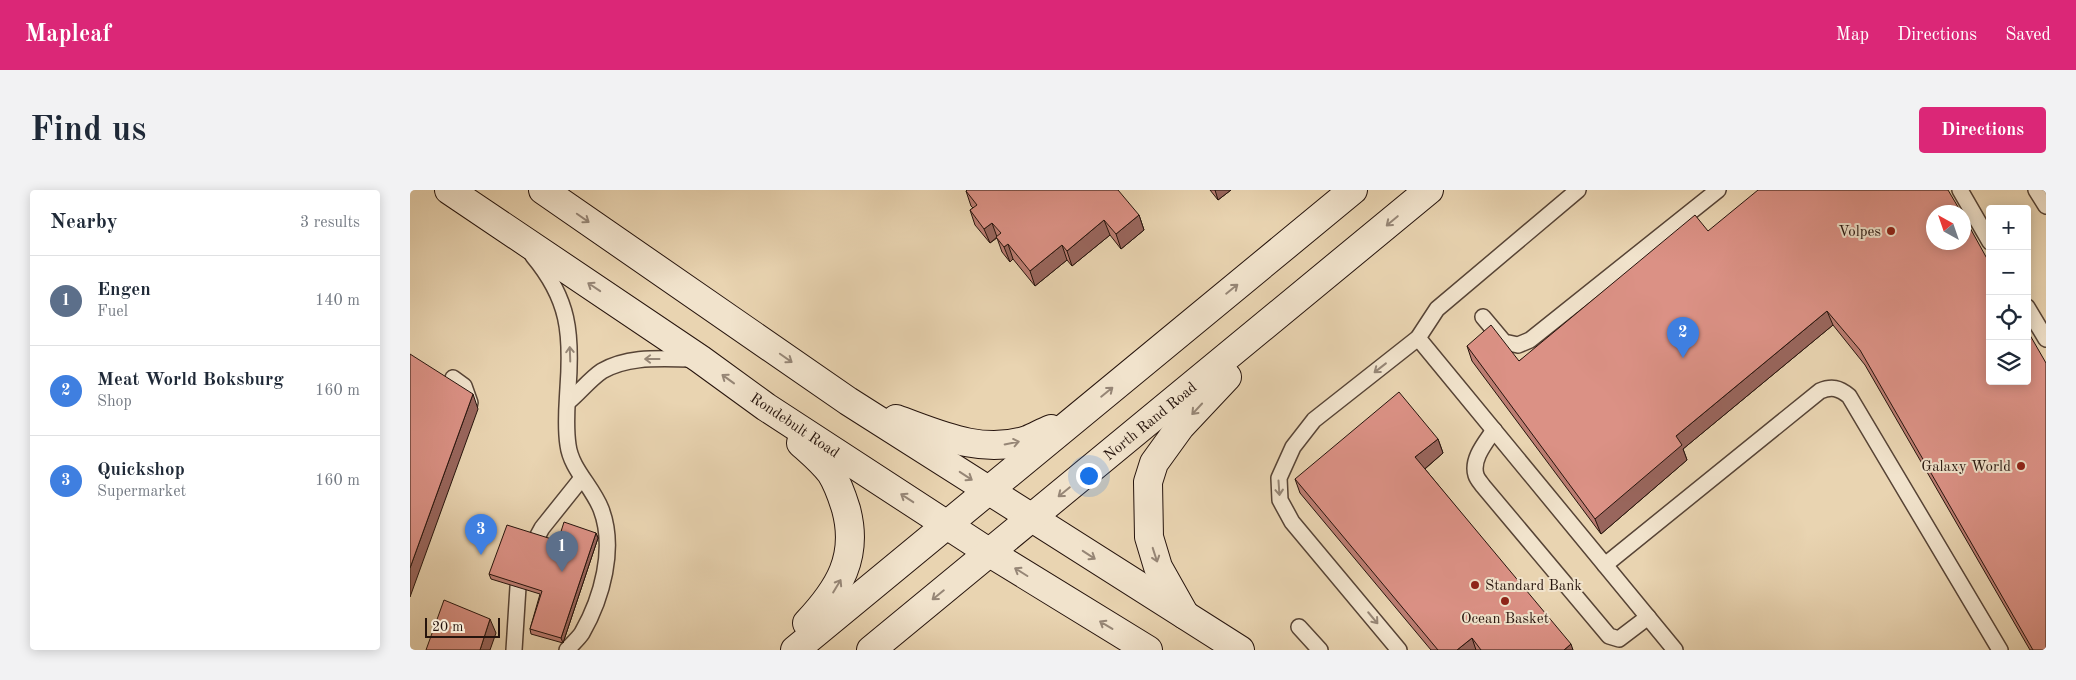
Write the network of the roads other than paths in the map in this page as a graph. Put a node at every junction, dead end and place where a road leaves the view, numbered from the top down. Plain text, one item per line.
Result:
1 (449, 190) edge
2 (543, 190) edge
3 (1353, 190) edge
4 (1429, 190) edge
5 (1578, 190) edge
6 (1718, 190) edge
7 (1960, 190) edge
8 (2036, 190) edge
9 (2046, 206) edge
10 (514, 233) junction
11 (1986, 235) edge
12 (2031, 314) edge
13 (1483, 317) dead end
14 (1274, 320) junction
15 (1418, 338) junction
16 (2046, 339) edge
17 (700, 359) junction
18 (453, 378) dead end
19 (848, 401) junction
20 (568, 402) junction
21 (470, 403) edge
22 (766, 407) junction
23 (1077, 416) junction
24 (1494, 430) junction
25 (582, 478) junction
26 (989, 491) junction
27 (1032, 518) junction
28 (948, 525) junction
29 (536, 539) edge
30 (990, 553) junction
31 (1605, 565) junction
32 (518, 587) edge
33 (1186, 617) junction
34 (1648, 617) junction
35 (1299, 627) dead end
36 (514, 650) edge
37 (567, 650) edge
38 (782, 650) edge
39 (795, 650) edge
40 (870, 650) edge
41 (1148, 650) edge
42 (1240, 650) edge
43 (1320, 650) edge
44 (1399, 650) edge
45 (1675, 650) edge
46 (2000, 650) edge

1 - 10 main road, Rondebult Road
2 -> 19 main road
23 -> 3 main road
4 -> 14 main road, North Rand Road
5 - 15 lane
6 - 13 lane
7 - 11 lane
8 - 9 lane
17 -> 10 main road, Rondebult Road
20 -> 10 lane
12 - 16 lane
14 -> 27 main road, North Rand Road
14 -> 33 main road
15 - 24 lane
15 -> 44 lane
17 -> 20 lane
22 -> 17 main road, Rondebult Road
18 - 21 lane
19 -> 23 main road
19 -> 26 main road
20 - 25 lane
28 -> 22 main road, Rondebult Road
38 -> 22 main road
23 - 26 main road
24 - 31 lane
24 - 34 lane
25 - 29 lane
25 - 37 lane
26 - 27 main road
26 - 28 main road
27 - 30 main road, North Rand Road
27 -> 33 main road
28 - 30 main road, Rondebult Road
28 - 39 main road
30 -> 40 main road, North Rand Road
41 -> 30 main road, Rondebult Road
31 - 34 lane
31 - 46 lane
32 - 36 lane
33 - 42 main road
34 - 45 lane
35 - 43 lane

